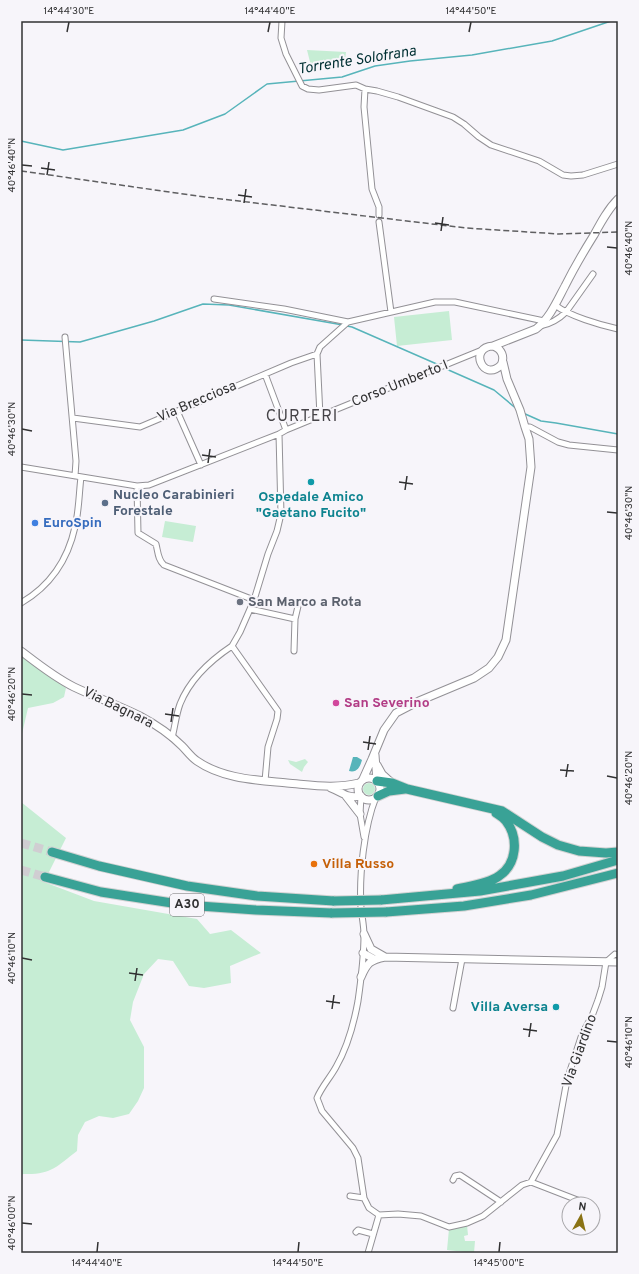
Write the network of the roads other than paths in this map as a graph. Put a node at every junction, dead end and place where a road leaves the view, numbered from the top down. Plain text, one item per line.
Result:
1 (282, 21) edge
2 (365, 89) junction
3 (618, 164) edge
4 (618, 199) edge
5 (379, 215) dead end
6 (378, 222) dead end
7 (593, 274) dead end
8 (214, 299) dead end
9 (555, 305) junction
10 (391, 312) junction
11 (566, 312) junction
12 (346, 323) junction
13 (542, 324) junction
14 (618, 329) edge
15 (64, 337) dead end
16 (509, 340) junction
17 (493, 346) junction
18 (482, 350) junction
19 (317, 354) junction
20 (502, 354) junction
21 (468, 356) junction
22 (480, 361) junction
23 (503, 362) junction
24 (494, 370) junction
25 (265, 374) junction
26 (507, 379) junction
27 (177, 411) junction
28 (320, 416) junction
29 (73, 418) junction
30 (526, 427) junction
31 (286, 430) junction
32 (279, 434) junction
33 (618, 450) edge
34 (201, 465) junction
35 (21, 467) edge
36 (75, 476) junction
37 (81, 477) junction
38 (137, 486) junction
39 (254, 600) junction
40 (21, 602) edge
41 (299, 602) dead end
42 (250, 609) junction
43 (296, 619) junction
44 (232, 646) junction
45 (21, 651) edge
46 (294, 651) dead end
47 (172, 738) junction
48 (375, 751) junction
49 (376, 762) junction
50 (265, 781) junction
51 (361, 781) junction
52 (377, 781) junction
53 (392, 783) junction
54 (329, 787) junction
55 (407, 789) junction
56 (346, 796) junction
57 (361, 796) junction
58 (377, 796) junction
59 (487, 806) junction
60 (360, 814) junction
61 (365, 843) junction
62 (52, 852) tunnel mouth
63 (618, 852) edge
64 (618, 860) edge
65 (618, 873) edge
66 (618, 876) edge
67 (45, 877) tunnel mouth
68 (597, 880) junction
69 (428, 896) junction
70 (364, 934) junction
71 (371, 949) junction
72 (363, 954) junction
73 (618, 955) edge
74 (385, 957) junction
75 (374, 959) junction
76 (462, 959) junction
77 (606, 962) junction
78 (618, 962) edge
79 (361, 977) junction
80 (453, 1008) dead end
81 (453, 1180) dead end
82 (531, 1182) junction
83 (350, 1196) dead end
84 (567, 1196) edge
85 (364, 1198) junction
86 (501, 1202) junction
87 (379, 1214) junction
88 (356, 1232) dead end
89 (373, 1234) junction
90 (368, 1253) edge

1 - 2 street
2 - 3 street
2 - 5 street
4 - 9 main road
6 - 10 street
7 - 11 street
8 - 12 street
9 - 11 street
9 - 13 main road
10 - 12 street
10 - 13 street
11 - 13 street
11 - 14 street
12 - 19 street
13 - 16 main road
15 - 29 street
16 - 17 main road
16 - 20 main road
17 - 18 main road
17 - 20 main road
18 - 21 street, Corso Umberto I
18 - 22 main road
19 - 25 street, Via Brecciosa
19 - 28 street
20 - 23 main road
21 - 22 street
21 - 28 street, Corso Umberto I
22 - 24 main road
23 - 24 main road
23 - 26 main road
24 - 26 main road
25 - 27 street, Via Brecciosa
25 - 31 street
26 - 30 main road
27 - 29 street, Via Brecciosa
27 - 34 street
28 - 31 street, Corso Umberto I
29 - 36 street
30 - 33 street
30 - 48 main road
31 - 32 street, Corso Umberto I
32 - 34 street, Corso Umberto I
32 - 39 street
34 - 38 street, Corso Umberto I
35 - 36 street, Corso Umberto I
36 - 37 street, Corso Umberto I
37 - 38 street, Corso Umberto I
37 - 40 street
38 - 39 street
39 - 42 street
41 - 43 street
42 - 43 street
42 - 44 street
43 - 46 street
44 - 47 street
44 - 50 street
45 - 47 main road, Via Bagnara
47 - 50 main road, Via Bagnara
48 - 49 main road
48 - 51 main road
49 - 52 main road
49 - 53 main road
50 - 54 main road, Via Bagnara
51 - 52 main road
51 - 54 main road, Via Bagnara
51 - 57 main road
52 - 53 highway
52 - 58 main road
53 - 55 highway
54 - 56 main road, Via Bagnara
55 - 58 highway
55 - 59 highway
56 - 57 main road, Via Bagnara
56 - 60 main road
57 - 58 main road
57 - 60 street
58 - 61 street
59 - 63 highway
59 - 69 highway
60 - 61 street
61 - 70 street
62 - 69 highway, A30, bridge
64 - 69 highway, A30
65 - 68 highway, A30
66 - 68 highway
67 - 68 highway, A30, bridge
70 - 71 main road
70 - 72 street
71 - 72 main road
71 - 74 main road
72 - 75 main road
72 - 79 street
73 - 77 street
74 - 75 main road
74 - 76 main road
75 - 79 main road
76 - 77 main road
76 - 80 street
77 - 78 main road
77 - 82 street, Via Giardino
79 - 85 street
81 - 86 street
82 - 84 street
82 - 86 street
83 - 85 street
85 - 87 street
86 - 87 street
87 - 89 street
88 - 89 street
89 - 90 street

